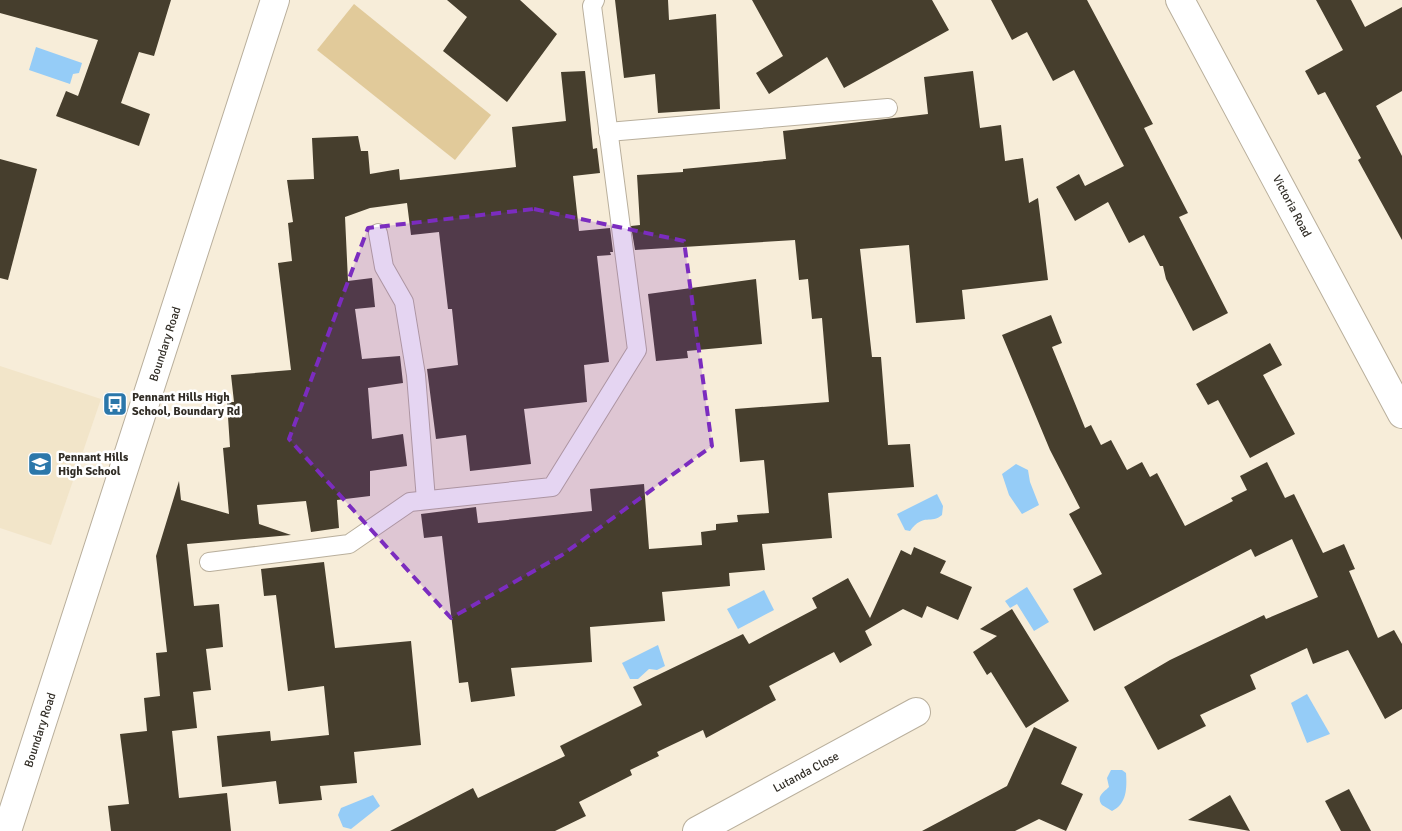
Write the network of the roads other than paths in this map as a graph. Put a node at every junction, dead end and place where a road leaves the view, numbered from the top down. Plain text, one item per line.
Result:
1 (275, 0) edge
2 (595, 0) edge
3 (1180, 0) edge
4 (888, 108) dead end
5 (608, 132) junction
6 (378, 233) dead end
7 (1402, 414) edge
8 (426, 500) junction
9 (209, 562) dead end
10 (916, 712) dead end
11 (7, 831) edge
12 (697, 831) edge

1 - 11 main road, Boundary Road
2 - 5 lane
3 - 7 main road, Victoria Road
4 - 5 lane
5 - 8 lane
6 - 8 lane
8 - 9 lane
10 - 12 main road, Lutanda Close

